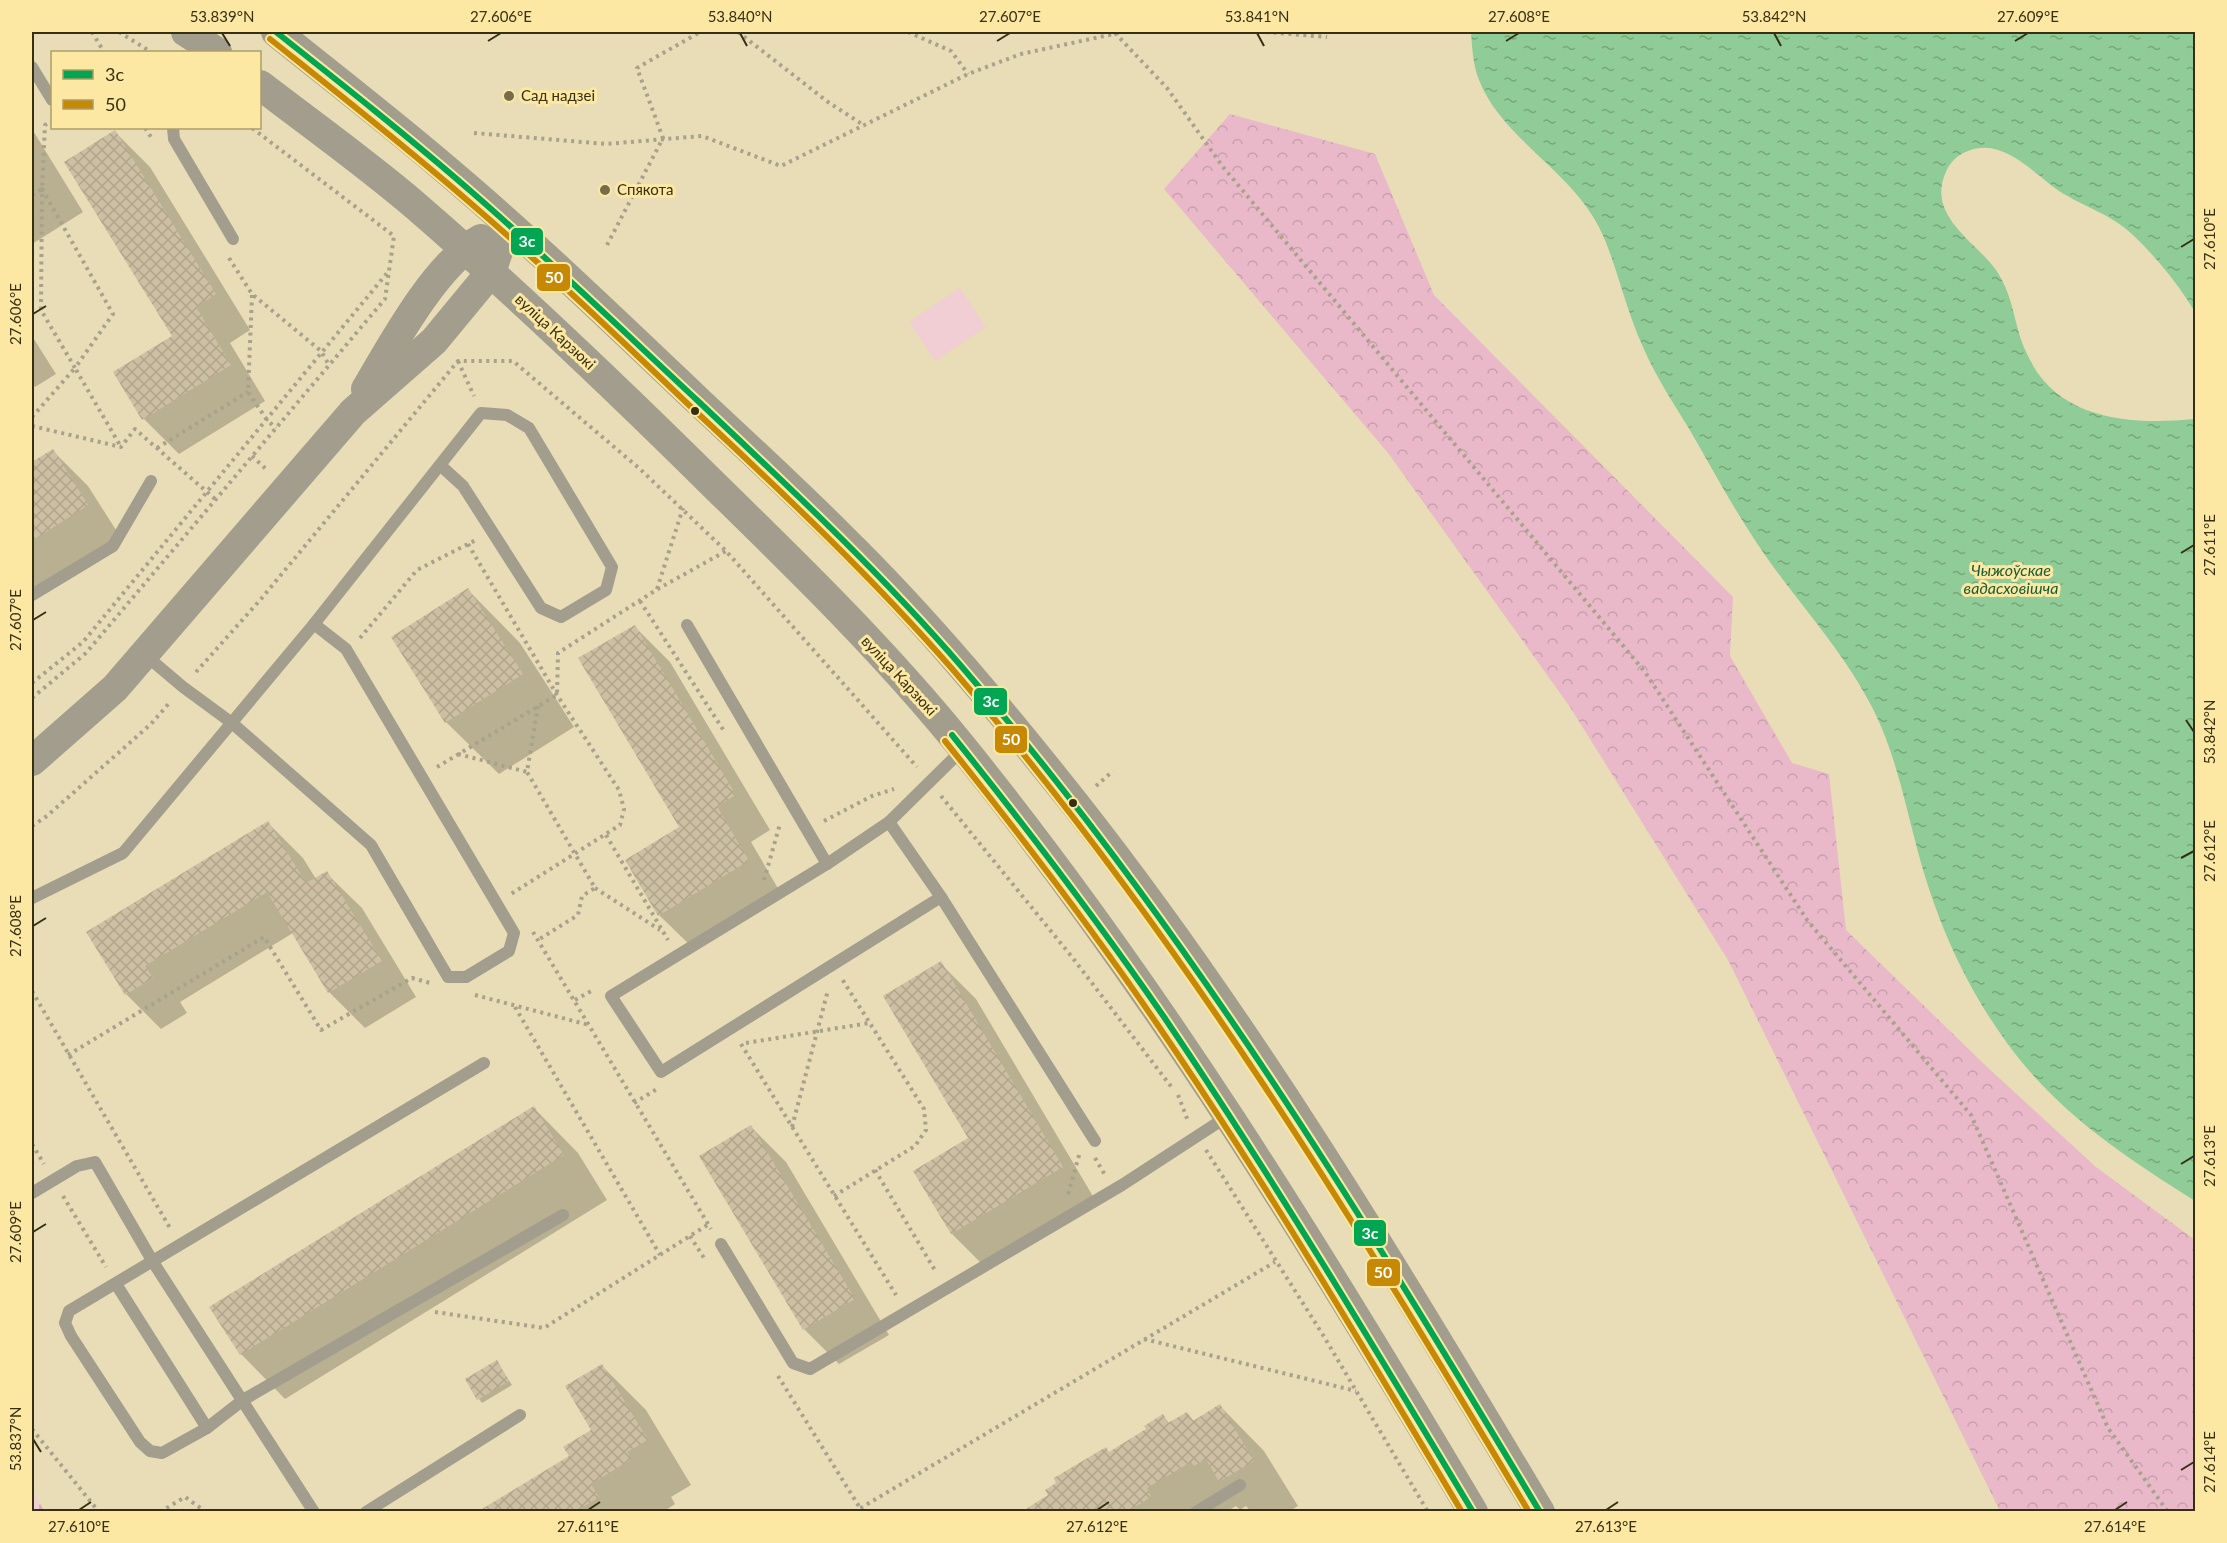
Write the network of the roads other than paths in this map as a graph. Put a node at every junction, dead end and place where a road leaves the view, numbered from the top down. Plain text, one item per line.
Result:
1 (186, 32) edge
2 (276, 32) edge
3 (214, 51) edge
4 (32, 67) edge
5 (261, 86) edge
6 (51, 98) edge
7 (173, 129) edge
8 (507, 225) junction
9 (233, 239) dead end
10 (462, 248) junction
11 (491, 272) junction
12 (353, 412) junction
13 (440, 465) junction
14 (151, 481) dead end
15 (32, 596) edge
16 (314, 624) junction
17 (687, 626) dead end
18 (144, 654) junction
19 (232, 723) junction
20 (963, 749) junction
21 (32, 761) edge
22 (889, 822) junction
23 (827, 864) junction
24 (941, 897) junction
25 (32, 898) edge
26 (484, 1063) dead end
27 (1229, 1115) junction
28 (1092, 1145) road end
29 (32, 1193) edge
30 (563, 1215) dead end
31 (721, 1244) road end
32 (153, 1262) junction
33 (116, 1284) junction
34 (243, 1400) junction
35 (520, 1415) dead end
36 (207, 1428) junction
37 (1240, 1485) dead end
38 (314, 1512) edge
39 (366, 1512) edge
40 (1196, 1512) edge
41 (1473, 1512) edge
42 (1540, 1512) edge

1 - 3 street
2 - 8 street
4 - 6 lane
5 - 10 street, вуліца Карзюкі
7 - 9 lane
8 - 10 street
8 - 11 street
8 - 42 street
10 - 11 street, вуліца Карзюкі
10 - 12 street
11 - 12 street
11 - 20 street, вуліца Карзюкі
12 - 18 street
13 - 13 lane
13 - 16 lane
14 - 15 lane
16 - 19 lane
16 - 19 lane
17 - 23 lane
18 - 19 lane
18 - 21 street
19 - 25 lane
20 - 22 lane
20 - 27 street, вуліца Карзюкі
22 - 23 lane
22 - 24 lane
23 - 24 lane
24 - 28 lane
26 - 32 lane
27 - 31 lane
27 - 41 street, вуліца Карзюкі
29 - 32 lane
30 - 34 lane
32 - 33 lane
32 - 34 lane
33 - 36 lane
33 - 36 lane
34 - 36 lane
34 - 38 lane
35 - 39 lane
37 - 40 lane

